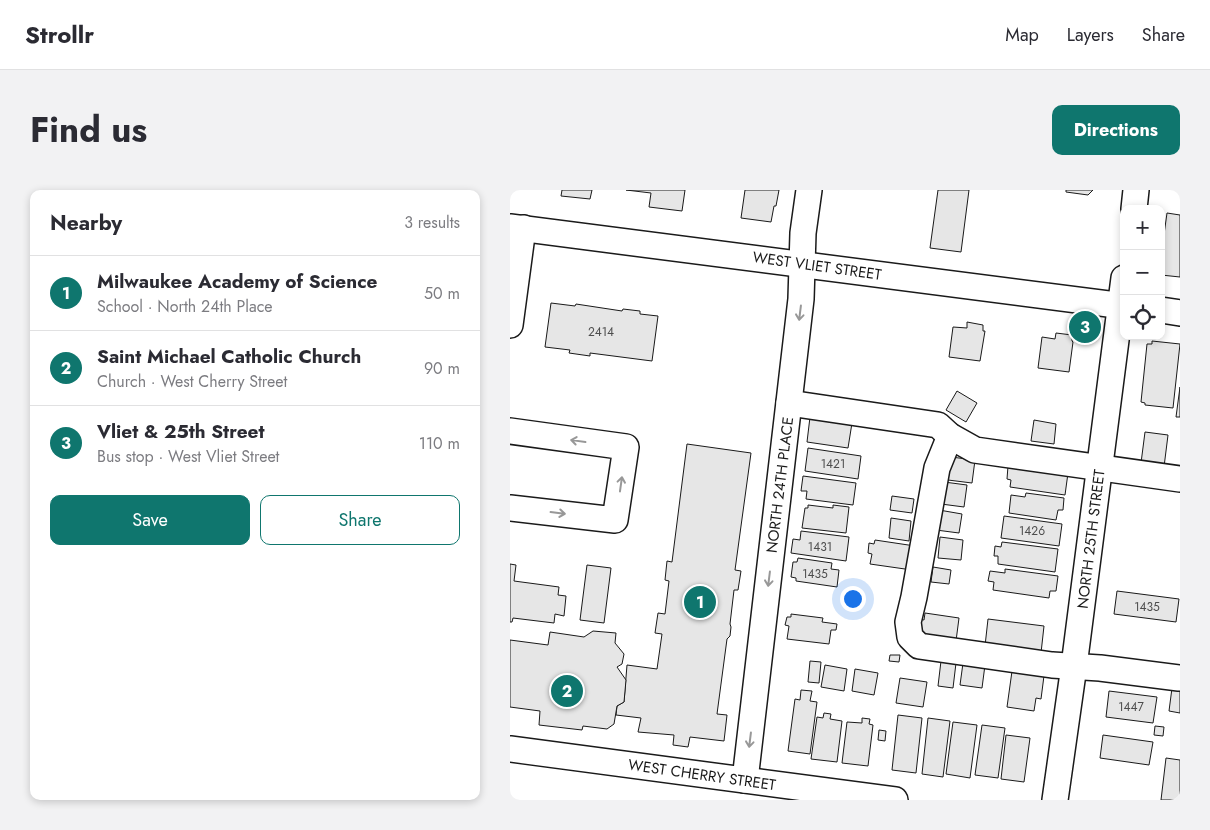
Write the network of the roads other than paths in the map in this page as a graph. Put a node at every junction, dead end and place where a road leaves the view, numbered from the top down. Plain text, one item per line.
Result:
1 (809, 190) edge
2 (1136, 190) edge
3 (1134, 205) edge
4 (516, 227) edge
5 (803, 264) junction
6 (1120, 306) edge
7 (1165, 311) edge
8 (1180, 313) edge
9 (1120, 321) edge
10 (510, 325) edge
11 (789, 403) junction
12 (510, 431) edge
13 (950, 436) junction
14 (1100, 468) junction
15 (1180, 479) edge
16 (510, 508) edge
17 (1074, 666) junction
18 (1180, 672) edge
19 (1180, 678) edge
20 (510, 749) edge
21 (745, 780) junction
22 (895, 800) edge
23 (1054, 800) edge

1 - 5 street, NORTH 24TH PLACE
2 - 3 street
4 - 5 street, WEST VLIET STREET
4 - 10 street
5 - 6 street, WEST VLIET STREET
5 -> 11 street, NORTH 24TH PLACE
7 - 8 street
9 - 14 street, NORTH 25TH STREET
11 - 13 street
11 -> 21 street, NORTH 24TH PLACE
16 -> 12 street
13 - 14 street
13 - 17 street
14 - 15 street
14 - 17 street, NORTH 25TH STREET
17 - 19 street
17 - 23 street, NORTH 25TH STREET
18 - 19 street
20 - 21 street, WEST CHERRY STREET
21 - 22 street, WEST CHERRY STREET

